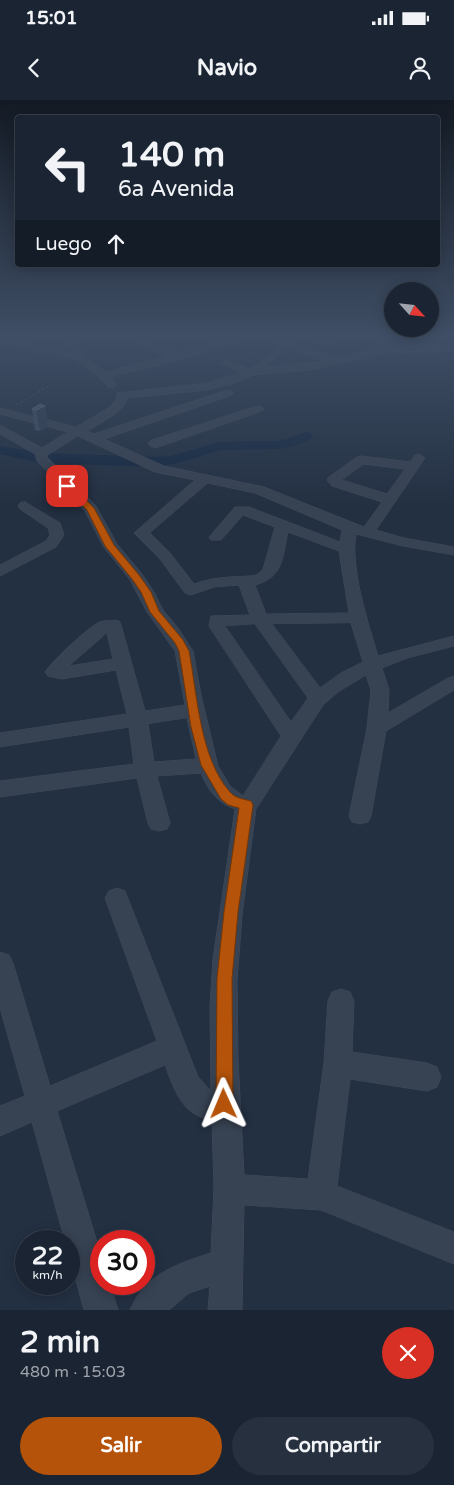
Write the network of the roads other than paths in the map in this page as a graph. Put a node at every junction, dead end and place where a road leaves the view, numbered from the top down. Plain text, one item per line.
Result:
1 (116, 393) edge
2 (164, 393) edge
3 (229, 393) edge
4 (236, 397) junction
5 (148, 399) dead end
6 (120, 400) junction
7 (3, 411) edge
8 (0, 429) edge
9 (77, 431) junction
10 (94, 438) junction
11 (154, 444) dead end
12 (42, 453) junction
13 (134, 457) joint
14 (204, 480) junction
15 (391, 500) junction
16 (25, 506) dead end
17 (283, 525) junction
18 (358, 531) junction
19 (216, 537) dead end
20 (346, 549) junction
21 (454, 550) edge
22 (0, 571) edge
23 (245, 580) junction
24 (358, 618) junction
25 (260, 619) junction
26 (454, 641) edge
27 (122, 663) dead end
28 (372, 666) junction
29 (454, 682) edge
30 (318, 699) junction
31 (195, 710) junction
32 (138, 719) junction
33 (377, 728) junction
34 (290, 736) junction
35 (0, 740) edge
36 (207, 765) junction
37 (145, 770) junction
38 (0, 788) edge
39 (246, 805) junction
40 (360, 816) dead end
41 (159, 823) dead end
42 (117, 898) dead end
43 (0, 963) edge
44 (341, 1001) dead end
45 (173, 1048) junction
46 (338, 1063) junction
47 (427, 1077) dead end
48 (41, 1104) junction
49 (224, 1104) junction
50 (0, 1121) edge
51 (229, 1189) junction
52 (321, 1195) junction
53 (454, 1248) edge
54 (228, 1264) junction
55 (100, 1310) edge
56 (147, 1310) edge
57 (225, 1310) edge

1 - 6 street
2 - 6 street
3 - 4 street
4 - 10 street
4 - 11 street
5 - 6 street
6 - 9 street
7 - 9 street
8 - 12 street
9 - 10 street
9 - 12 street
10 - 13 street
12 - 31 street
13 - 14 street
14 - 18 street
14 - 23 street
15 - 15 street
15 - 18 street
16 - 22 street
17 - 19 street
17 - 20 street
17 - 23 street
18 - 20 street
18 - 21 street
20 - 24 street
23 - 25 street
24 - 25 street
24 - 28 street
25 - 30 street
25 - 34 street
26 - 28 street
27 - 32 street
28 - 30 street
28 - 33 street
29 - 33 street
30 - 34 street
31 - 32 street
31 - 36 street
32 - 35 street
32 - 37 street
33 - 40 street
34 - 39 street
36 - 37 street
36 - 39 street
37 - 38 street
37 - 41 street
39 - 49 street
42 - 45 street
43 - 48 street
44 - 46 street
45 - 48 street
45 - 49 street
46 - 47 street
46 - 52 street
48 - 50 street
48 - 55 street
49 - 51 street
51 - 52 street
51 - 54 street
52 - 53 street
54 - 56 street
54 - 57 street

